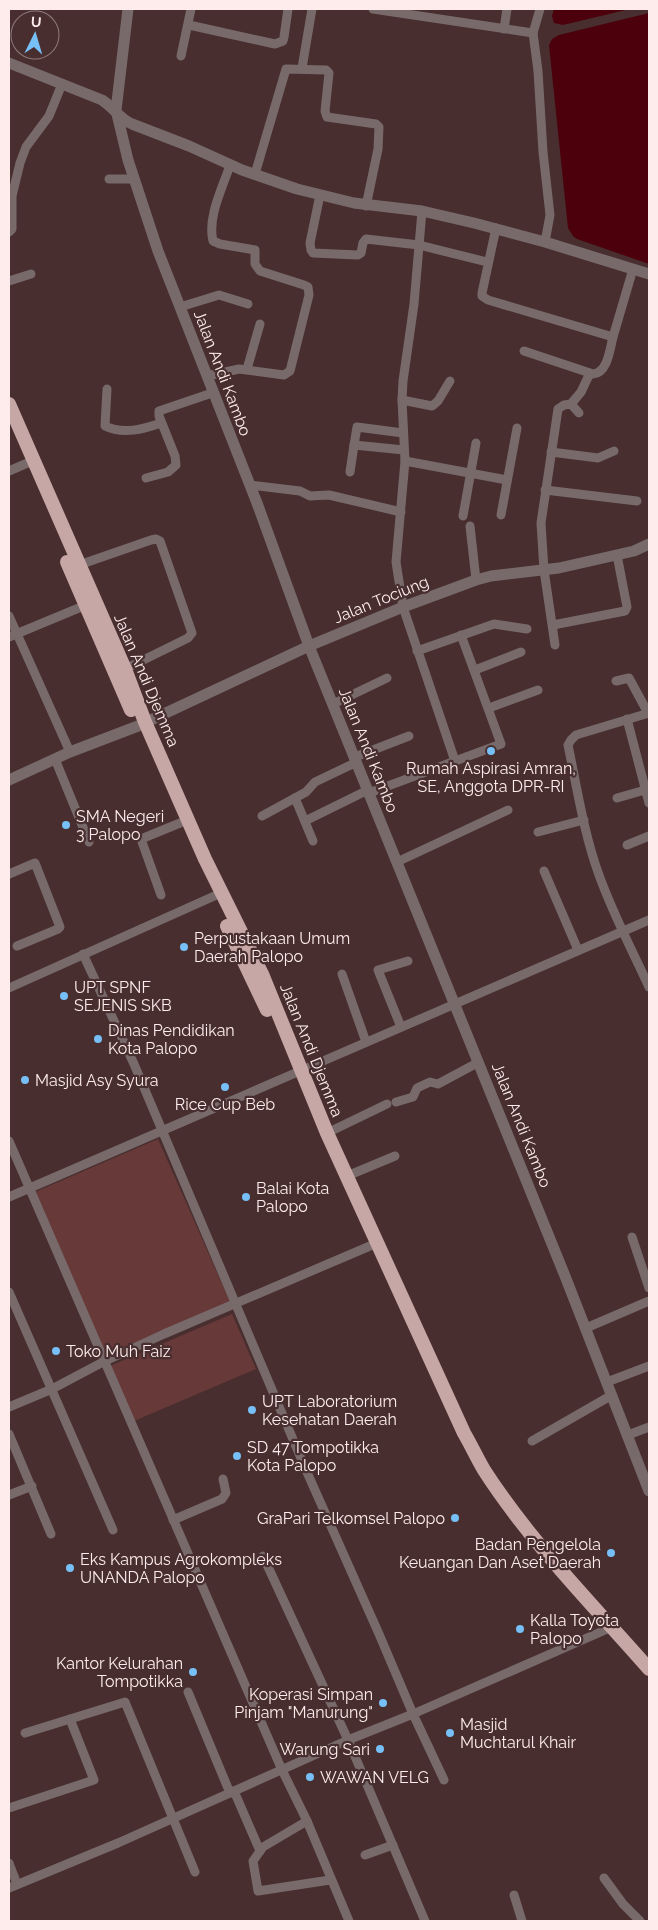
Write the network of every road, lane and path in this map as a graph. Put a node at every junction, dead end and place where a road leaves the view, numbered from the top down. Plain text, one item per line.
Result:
1 (128, 9) edge
2 (191, 9) edge
3 (288, 9) edge
4 (312, 9) edge
5 (373, 9) edge
6 (507, 9) edge
7 (540, 9) edge
8 (400, 11) edge
9 (189, 25) junction
10 (504, 29) junction
11 (529, 32) junction
12 (181, 56) dead end
13 (9, 63) edge
14 (302, 68) junction
15 (62, 84) junction
16 (116, 110) junction
17 (230, 165) junction
18 (255, 174) junction
19 (134, 179) junction
20 (109, 180) dead end
21 (320, 196) junction
22 (366, 206) junction
23 (422, 211) junction
24 (496, 228) junction
25 (9, 232) edge
26 (545, 242) junction
27 (419, 245) junction
28 (488, 262) junction
29 (633, 270) junction
30 (31, 274) dead end
31 (649, 274) edge
32 (9, 282) edge
33 (248, 304) dead end
34 (180, 307) junction
35 (260, 324) dead end
36 (613, 337) junction
37 (524, 351) dead end
38 (247, 369) junction
39 (590, 373) junction
40 (206, 376) junction
41 (450, 381) dead end
42 (107, 389) dead end
43 (212, 393) junction
44 (402, 400) junction
45 (9, 404) edge
46 (571, 404) junction
47 (579, 413) dead end
48 (161, 423) junction
49 (517, 428) dead end
50 (9, 429) edge
51 (403, 433) junction
52 (476, 443) dead end
53 (354, 445) junction
54 (404, 450) junction
55 (614, 451) dead end
56 (551, 452) junction
57 (405, 461) junction
58 (28, 463) junction
59 (9, 471) edge
60 (350, 472) dead end
61 (471, 473) junction
62 (146, 478) dead end
63 (507, 480) junction
64 (250, 485) junction
65 (545, 490) junction
66 (637, 501) dead end
67 (400, 512) junction
68 (501, 514) dead end
69 (463, 516) dead end
70 (470, 526) dead end
71 (649, 544) edge
72 (618, 555) junction
73 (79, 565) junction
74 (544, 570) junction
75 (476, 580) junction
76 (86, 605) junction
77 (403, 607) junction
78 (9, 616) edge
79 (553, 625) junction
80 (527, 628) dead end
81 (13, 635) edge
82 (461, 635) junction
83 (555, 645) dead end
84 (309, 646) junction
85 (417, 651) junction
86 (521, 652) dead end
87 (125, 669) junction
88 (475, 670) junction
89 (387, 678) dead end
90 (616, 681) dead end
91 (538, 690) dead end
92 (333, 704) junction
93 (489, 708) junction
94 (648, 713) edge
95 (627, 719) junction
96 (142, 724) junction
97 (409, 736) dead end
98 (70, 752) junction
99 (54, 759) junction
100 (356, 759) junction
101 (454, 761) junction
102 (9, 780) edge
103 (645, 790) junction
104 (368, 791) junction
105 (295, 798) junction
106 (617, 798) dead end
107 (649, 803) edge
108 (508, 810) dead end
109 (262, 816) dead end
110 (584, 820) junction
111 (305, 821) junction
112 (180, 823) junction
113 (538, 832) dead end
114 (649, 836) edge
115 (313, 841) dead end
116 (88, 842) dead end
117 (628, 846) dead end
118 (397, 862) junction
119 (544, 871) dead end
120 (9, 874) edge
121 (161, 895) dead end
122 (218, 895) junction
123 (649, 920) edge
124 (622, 931) junction
125 (17, 946) dead end
126 (578, 950) junction
127 (83, 954) junction
128 (408, 960) dead end
129 (342, 974) dead end
130 (649, 985) edge
131 (9, 988) edge
132 (455, 1004) junction
133 (401, 1028) junction
134 (366, 1042) junction
135 (479, 1062) junction
136 (297, 1071) junction
137 (396, 1102) dead end
138 (387, 1104) dead end
139 (162, 1130) junction
140 (327, 1133) junction
141 (9, 1141) edge
142 (395, 1156) dead end
143 (347, 1176) junction
144 (29, 1188) junction
145 (9, 1197) edge
146 (632, 1237) dead end
147 (374, 1245) junction
148 (649, 1288) edge
149 (9, 1292) edge
150 (649, 1300) edge
151 (237, 1304) junction
152 (586, 1328) junction
153 (103, 1362) junction
154 (649, 1366) edge
155 (607, 1382) junction
156 (52, 1389) junction
157 (612, 1395) junction
158 (9, 1408) edge
159 (649, 1427) edge
160 (9, 1434) edge
161 (628, 1435) junction
162 (532, 1441) dead end
163 (223, 1478) dead end
164 (32, 1486) junction
165 (649, 1490) edge
166 (9, 1495) edge
167 (173, 1520) junction
168 (114, 1530) dead end
169 (51, 1534) dead end
170 (263, 1556) dead end
171 (608, 1628) junction
172 (649, 1669) edge
173 (649, 1681) edge
174 (188, 1692) dead end
175 (413, 1714) junction
176 (70, 1719) junction
177 (25, 1733) dead end
178 (348, 1740) junction
179 (282, 1770) junction
180 (444, 1780) dead end
181 (232, 1792) junction
182 (9, 1808) edge
183 (174, 1819) junction
184 (307, 1820) junction
185 (393, 1845) junction
186 (260, 1851) junction
187 (365, 1855) dead end
188 (9, 1863) edge
189 (194, 1872) dead end
190 (604, 1878) dead end
191 (330, 1880) junction
192 (13, 1886) edge
193 (514, 1895) dead end
194 (349, 1921) edge
195 (425, 1921) edge
196 (522, 1921) edge
197 (640, 1921) edge

1 - 16 street, Jalan Andi Kambo
2 - 9 street
3 - 9 street
4 - 14 street
5 - 8 street
6 - 10 street
7 - 11 street
8 - 10 street
9 - 12 street
10 - 11 street
11 - 26 street
13 - 15 street
14 - 18 street
14 - 22 street
15 - 16 street
15 - 25 street
16 - 17 street
16 - 19 street, Jalan Andi Kambo
17 - 18 street
17 - 38 street
18 - 21 street
19 - 20 street
19 - 34 street, Jalan Andi Kambo
21 - 22 street
21 - 27 street
22 - 23 street
23 - 24 street
23 - 27 street
24 - 26 street
24 - 28 street
26 - 29 street
27 - 28 street
27 - 44 street
28 - 36 street
29 - 31 street
29 - 36 street
30 - 32 street
33 - 34 street
34 - 40 street, Jalan Andi Kambo
35 - 38 street
36 - 39 street
37 - 39 street
38 - 40 street
39 - 46 street
40 - 43 street, Jalan Andi Kambo
41 - 44 street
42 - 48 street
43 - 48 street
43 - 64 street, Jalan Andi Kambo
44 - 51 street
45 - 58 highway, Jalan Andi Djemma
46 - 47 street
46 - 56 street
48 - 62 street
49 - 63 street
50 - 58 highway, Jalan Andi Djemma
51 - 53 street
51 - 54 street
52 - 61 street
53 - 54 street
53 - 60 street
54 - 57 street
55 - 56 street
56 - 65 street
57 - 61 street
57 - 67 street
58 - 59 street
58 - 73 highway, Jalan Andi Djemma
58 - 76 highway, Jalan Andi Djemma
61 - 63 street
61 - 69 street
63 - 68 street
64 - 67 street
64 - 84 street, Jalan Andi Kambo
65 - 66 street
65 - 74 street
67 - 77 street
70 - 75 street
71 - 72 street, Jalan Tociung
72 - 74 street, Jalan Tociung
72 - 79 street
73 - 87 highway, Jalan Andi Djemma
73 - 87 street
74 - 75 street, Jalan Tociung
74 - 79 street
75 - 77 street, Jalan Tociung
76 - 81 street
76 - 96 highway, Jalan Andi Djemma
77 - 84 street, Jalan Tociung
77 - 85 street
78 - 81 street
79 - 83 street
80 - 82 street
81 - 98 street
82 - 85 street
82 - 88 street
84 - 92 street, Jalan Andi Kambo
84 - 96 street, Jalan Tociung
85 - 101 street
86 - 88 street
87 - 96 highway, Jalan Andi Djemma
88 - 93 street
89 - 92 street
90 - 94 street
91 - 93 street
92 - 100 street, Jalan Andi Kambo
93 - 101 street
94 - 95 street
95 - 103 street
95 - 110 street
96 - 98 street, Jalan Tociung
96 - 112 highway, Jalan Andi Djemma
96 - 122 highway, Jalan Andi Djemma
97 - 100 street
98 - 99 street, Jalan Tociung
99 - 102 street, Jalan Tociung
99 - 116 street
100 - 104 street, Jalan Andi Kambo
100 - 105 street
101 - 104 street
103 - 106 street
103 - 107 street
104 - 111 street
104 - 118 street, Jalan Andi Kambo
105 - 109 street
105 - 111 street
108 - 118 street
110 - 113 street
110 - 124 street
111 - 115 street
112 - 121 street
112 - 122 highway, Jalan Andi Djemma
114 - 117 street
118 - 132 street, Jalan Andi Kambo
119 - 126 street
120 - 125 street
122 - 127 street
122 - 136 highway, Jalan Andi Djemma
123 - 124 street
124 - 126 street
124 - 130 street
126 - 132 street
127 - 131 street
127 - 139 street
128 - 133 street
129 - 134 street
132 - 133 street
132 - 135 street, Jalan Andi Kambo
133 - 134 street
134 - 136 street
135 - 137 street
135 - 152 street, Jalan Andi Kambo
136 - 139 street
136 - 140 highway, Jalan Andi Djemma
136 - 147 highway, Jalan Andi Djemma
138 - 140 street
139 - 144 street
139 - 151 street
140 - 143 highway, Jalan Andi Djemma
141 - 144 street
142 - 143 street
143 - 147 highway, Jalan Andi Djemma
144 - 145 street
144 - 153 street
146 - 148 street
147 - 151 street
147 - 171 highway, Jalan Andi Djemma
149 - 156 street
150 - 152 street
151 - 153 street
151 - 175 street
152 - 155 street, Jalan Andi Kambo
153 - 156 street
153 - 167 street
154 - 155 street
155 - 157 street, Jalan Andi Kambo
156 - 158 street
156 - 168 street
157 - 161 street, Jalan Andi Kambo
157 - 162 street
159 - 161 street
160 - 164 street
161 - 165 street, Jalan Andi Kambo
163 - 167 street
164 - 166 street
164 - 169 street
167 - 179 street
170 - 178 street
171 - 172 highway, Jalan Andi Djemma
171 - 173 highway, Jalan Andi Djemma
171 - 175 street
174 - 181 street
175 - 178 street
175 - 180 street
176 - 177 street
176 - 182 street
176 - 183 street
178 - 179 street
178 - 185 street
179 - 181 street
179 - 184 street
181 - 183 street
181 - 186 street
183 - 189 street
183 - 192 street
184 - 186 street
184 - 191 street
185 - 187 street
185 - 195 street
186 - 191 street
188 - 192 street
190 - 197 street
191 - 194 street
193 - 196 street

